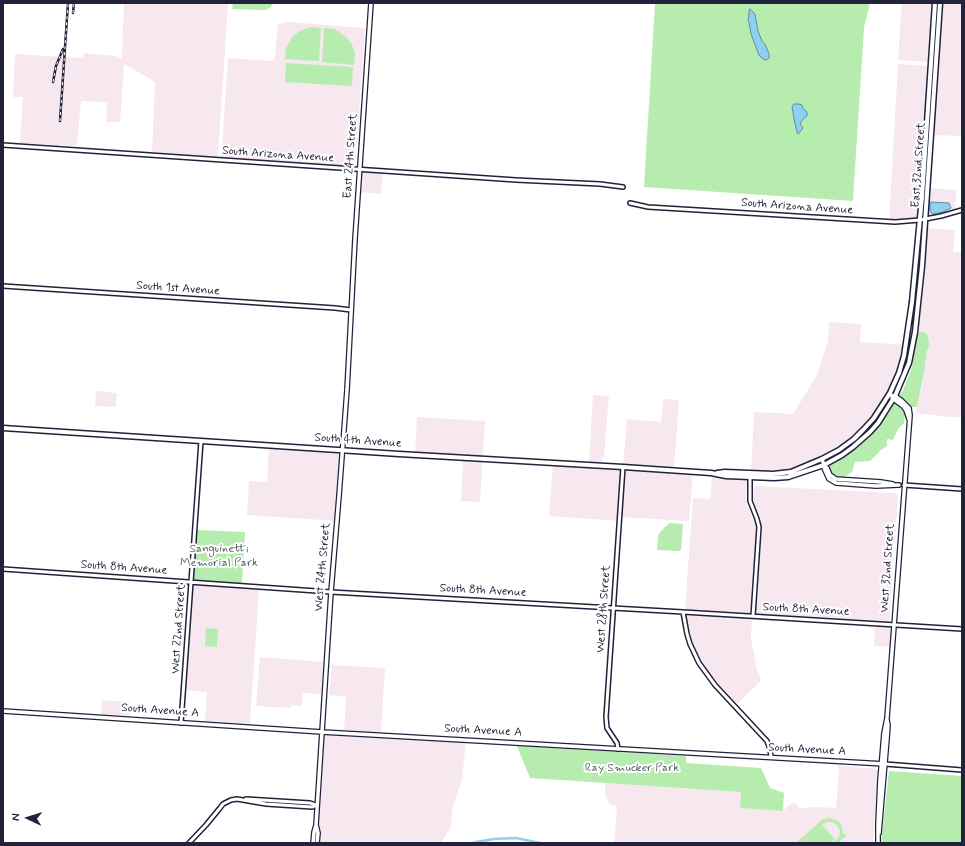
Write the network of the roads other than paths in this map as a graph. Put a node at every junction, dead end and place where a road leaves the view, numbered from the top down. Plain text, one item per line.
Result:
1 (371, 3) edge
2 (935, 3) edge
3 (940, 3) edge
4 (3, 145) edge
5 (360, 169) junction
6 (624, 187) dead end
7 (630, 203) dead end
8 (962, 210) edge
9 (926, 219) junction
10 (920, 220) junction
11 (921, 276) junction
12 (915, 277) junction
13 (3, 286) edge
14 (351, 310) junction
15 (889, 395) junction
16 (894, 398) junction
17 (3, 428) edge
18 (201, 441) junction
19 (343, 450) junction
20 (822, 459) junction
21 (824, 465) junction
22 (623, 467) junction
23 (750, 475) junction
24 (904, 485) junction
25 (962, 488) edge
26 (3, 569) edge
27 (192, 582) junction
28 (331, 592) junction
29 (613, 608) junction
30 (683, 612) junction
31 (754, 616) junction
32 (894, 625) junction
33 (962, 629) edge
34 (3, 711) edge
35 (181, 723) junction
36 (322, 732) junction
37 (618, 748) junction
38 (771, 758) junction
39 (884, 764) junction
40 (962, 770) edge
41 (317, 805) junction
42 (316, 824) junction
43 (878, 841) edge
44 (189, 843) edge
45 (313, 843) edge
46 (317, 843) edge

1 - 5 main road, East 24th Street
2 - 10 main road, East 32nd Street
3 - 9 main road, East 32nd Street
4 - 5 street, South Arizona Avenue
5 - 6 street, South Arizona Avenue
5 - 14 main road, East 24th Street
7 - 10 street, South Arizona Avenue
8 - 9 street, South Arizona Avenue
9 - 10 street, South Arizona Avenue
9 - 11 main road, East 32nd Street
10 - 12 main road, East 32nd Street
11 - 12 main road
11 - 16 main road, East 32nd Street
12 - 15 main road, East 32nd Street
13 - 14 street, South 1st Avenue
14 - 19 main road, West 24th Street
15 - 16 main road, West 32nd Street
15 - 20 main road
16 - 21 main road
16 - 24 main road, West 32nd Street
17 - 18 main road, South 4th Avenue
18 - 19 main road, South 4th Avenue
18 - 27 street, West 22nd Street
19 - 22 main road, South 4th Avenue
19 - 28 main road, West 24th Street
20 - 21 main road
20 - 23 main road, South 4th Avenue
21 - 23 main road, South 4th Avenue
21 - 24 main road
22 - 23 main road, South 4th Avenue
22 - 29 street, West 28th Street
23 - 31 street
24 - 25 street
24 - 32 main road, West 32nd Street
26 - 27 street, South 8th Avenue
27 - 28 street, South 8th Avenue
27 - 35 street, West 22nd Street
28 - 29 street, South 8th Avenue
28 - 36 main road, West 24th Street
29 - 30 street, South 8th Avenue
29 - 37 street, West 28th Street
30 - 31 street, South 8th Avenue
30 - 38 street
31 - 32 street, South 8th Avenue
32 - 33 street, South 8th Avenue
32 - 39 main road, West 32nd Street
34 - 35 main road, South Avenue A
35 - 36 main road, South Avenue A
36 - 37 main road, South Avenue A
36 - 41 main road, West 24th Street
37 - 38 main road, South Avenue A
38 - 39 main road, South Avenue A
39 - 40 street, South Avenue A
39 - 43 main road, West 32nd Street
41 - 42 main road, West 24th Street
41 - 44 street
42 - 45 main road, West 24th Street
42 - 46 main road, West 24th Street

